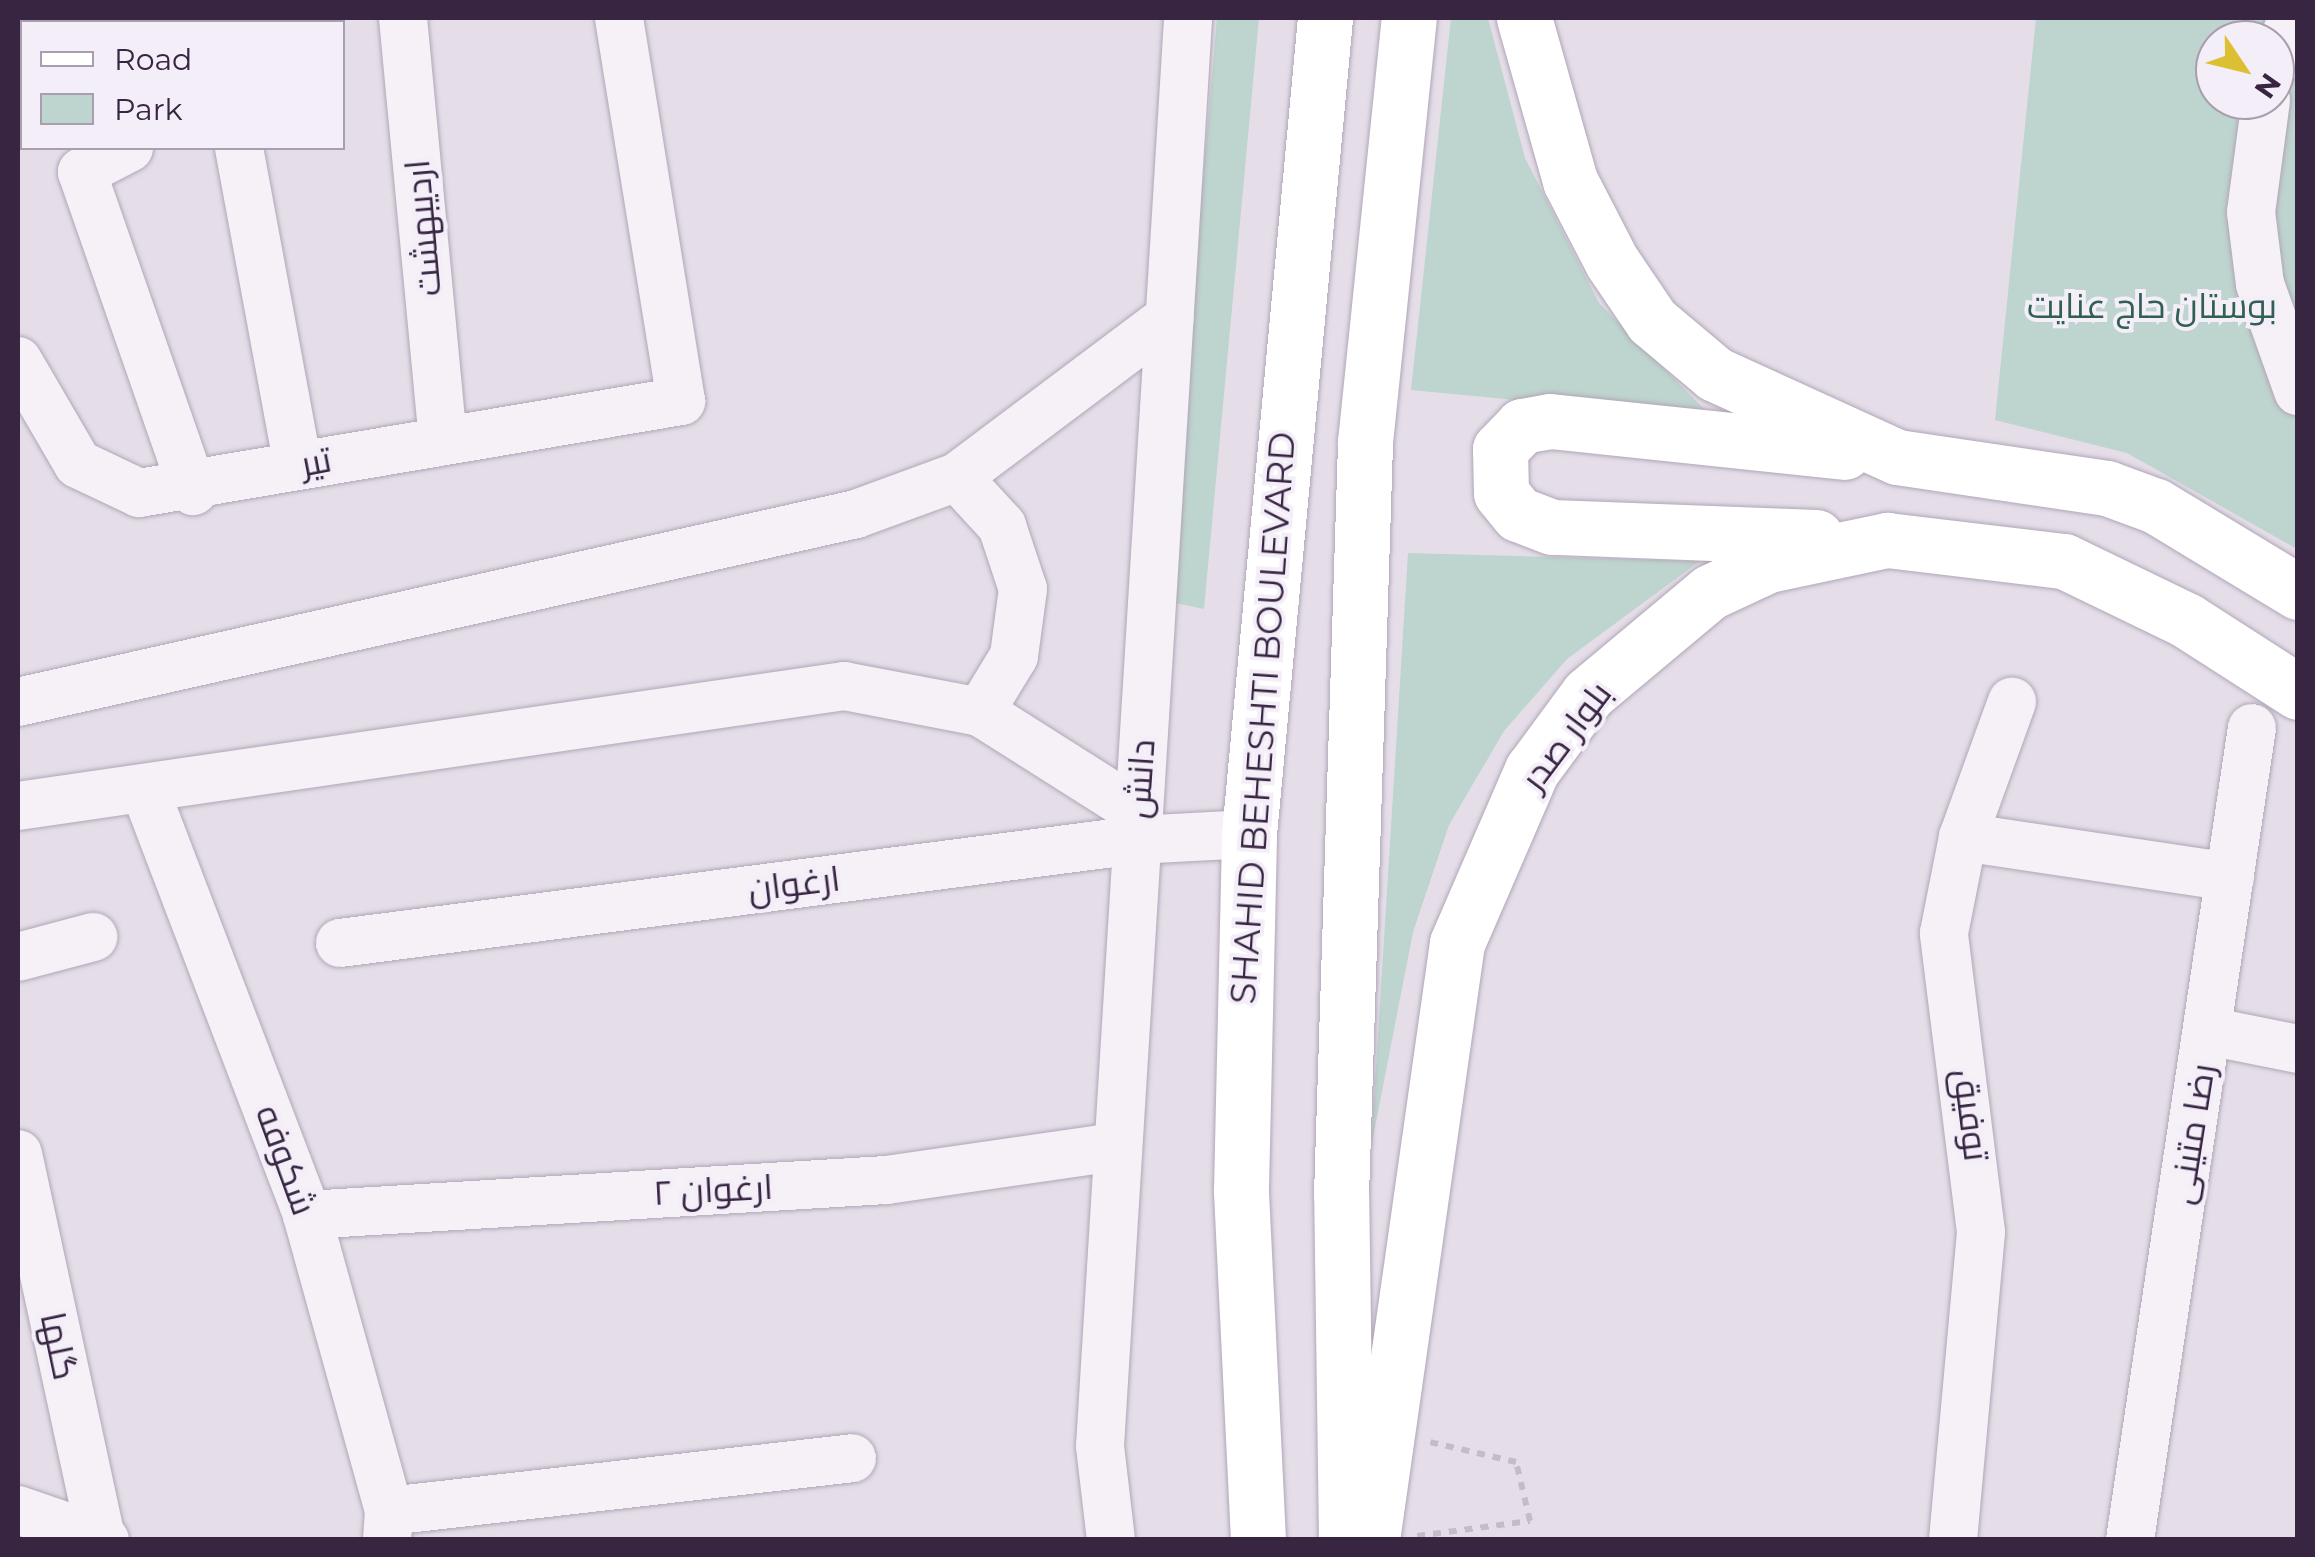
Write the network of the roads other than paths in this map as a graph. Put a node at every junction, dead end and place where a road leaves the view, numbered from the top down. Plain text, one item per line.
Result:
1 (403, 18) edge
2 (619, 18) edge
3 (1188, 18) edge
4 (1325, 18) edge
5 (1409, 18) edge
6 (1524, 18) edge
7 (2263, 120) edge
8 (125, 150) edge
9 (239, 150) edge
10 (1170, 317) junction
11 (18, 361) edge
12 (2298, 391) edge
13 (443, 438) junction
14 (1897, 456) junction
15 (298, 465) junction
16 (958, 477) junction
17 (193, 491) junction
18 (1887, 540) junction
19 (2298, 592) edge
20 (2298, 692) edge
21 (18, 702) edge
22 (2012, 702) dead end
23 (980, 712) junction
24 (2252, 728) dead end
25 (145, 790) junction
26 (18, 806) edge
27 (1137, 826) junction
28 (1249, 834) junction
29 (1963, 837) junction
30 (2230, 877) junction
31 (93, 936) dead end
32 (340, 942) dead end
33 (18, 957) edge
34 (2208, 1031) junction
35 (2298, 1049) edge
36 (1116, 1147) junction
37 (18, 1154) edge
38 (308, 1215) junction
39 (852, 1458) dead end
40 (18, 1510) edge
41 (388, 1525) edge
42 (1388, 1538) edge
43 (103, 1539) edge
44 (1111, 1540) edge
45 (1258, 1540) edge
46 (1346, 1540) edge
47 (1954, 1540) edge
48 (2130, 1540) edge

1 - 13 street, اردیبهشت
2 - 13 street, تیر
3 - 10 street, دانش
4 - 28 main road, SHAHID BEHESHTI BOULEVARD
5 - 46 main road
6 - 14 main road
7 - 12 street
8 - 17 street
9 - 15 street
10 - 16 street
10 - 27 street, دانش
11 - 17 street, تیر
13 - 15 street, تیر
14 - 18 main road
14 - 19 main road
15 - 17 street, تیر
16 - 21 street
16 - 23 street
18 - 20 main road, بلوار صدر
18 - 42 main road, بلوار صدر
22 - 29 street, توفیق
23 - 25 street
23 - 27 street
24 - 30 street, رضا متینی
25 - 26 street
25 - 38 street, شکوفه
27 - 28 street, ارغوان
27 - 32 street, ارغوان
27 - 36 street, دانش
28 - 45 main road, SHAHID BEHESHTI BOULEVARD
29 - 30 street
29 - 47 street, توفیق
30 - 34 street, رضا متینی
31 - 33 street
34 - 35 street
34 - 48 street, رضا متینی
36 - 38 street, ارغوان ۲
36 - 44 street, دانش
37 - 43 street, گلها
38 - 41 street, شکوفه
39 - 41 street
40 - 43 street

